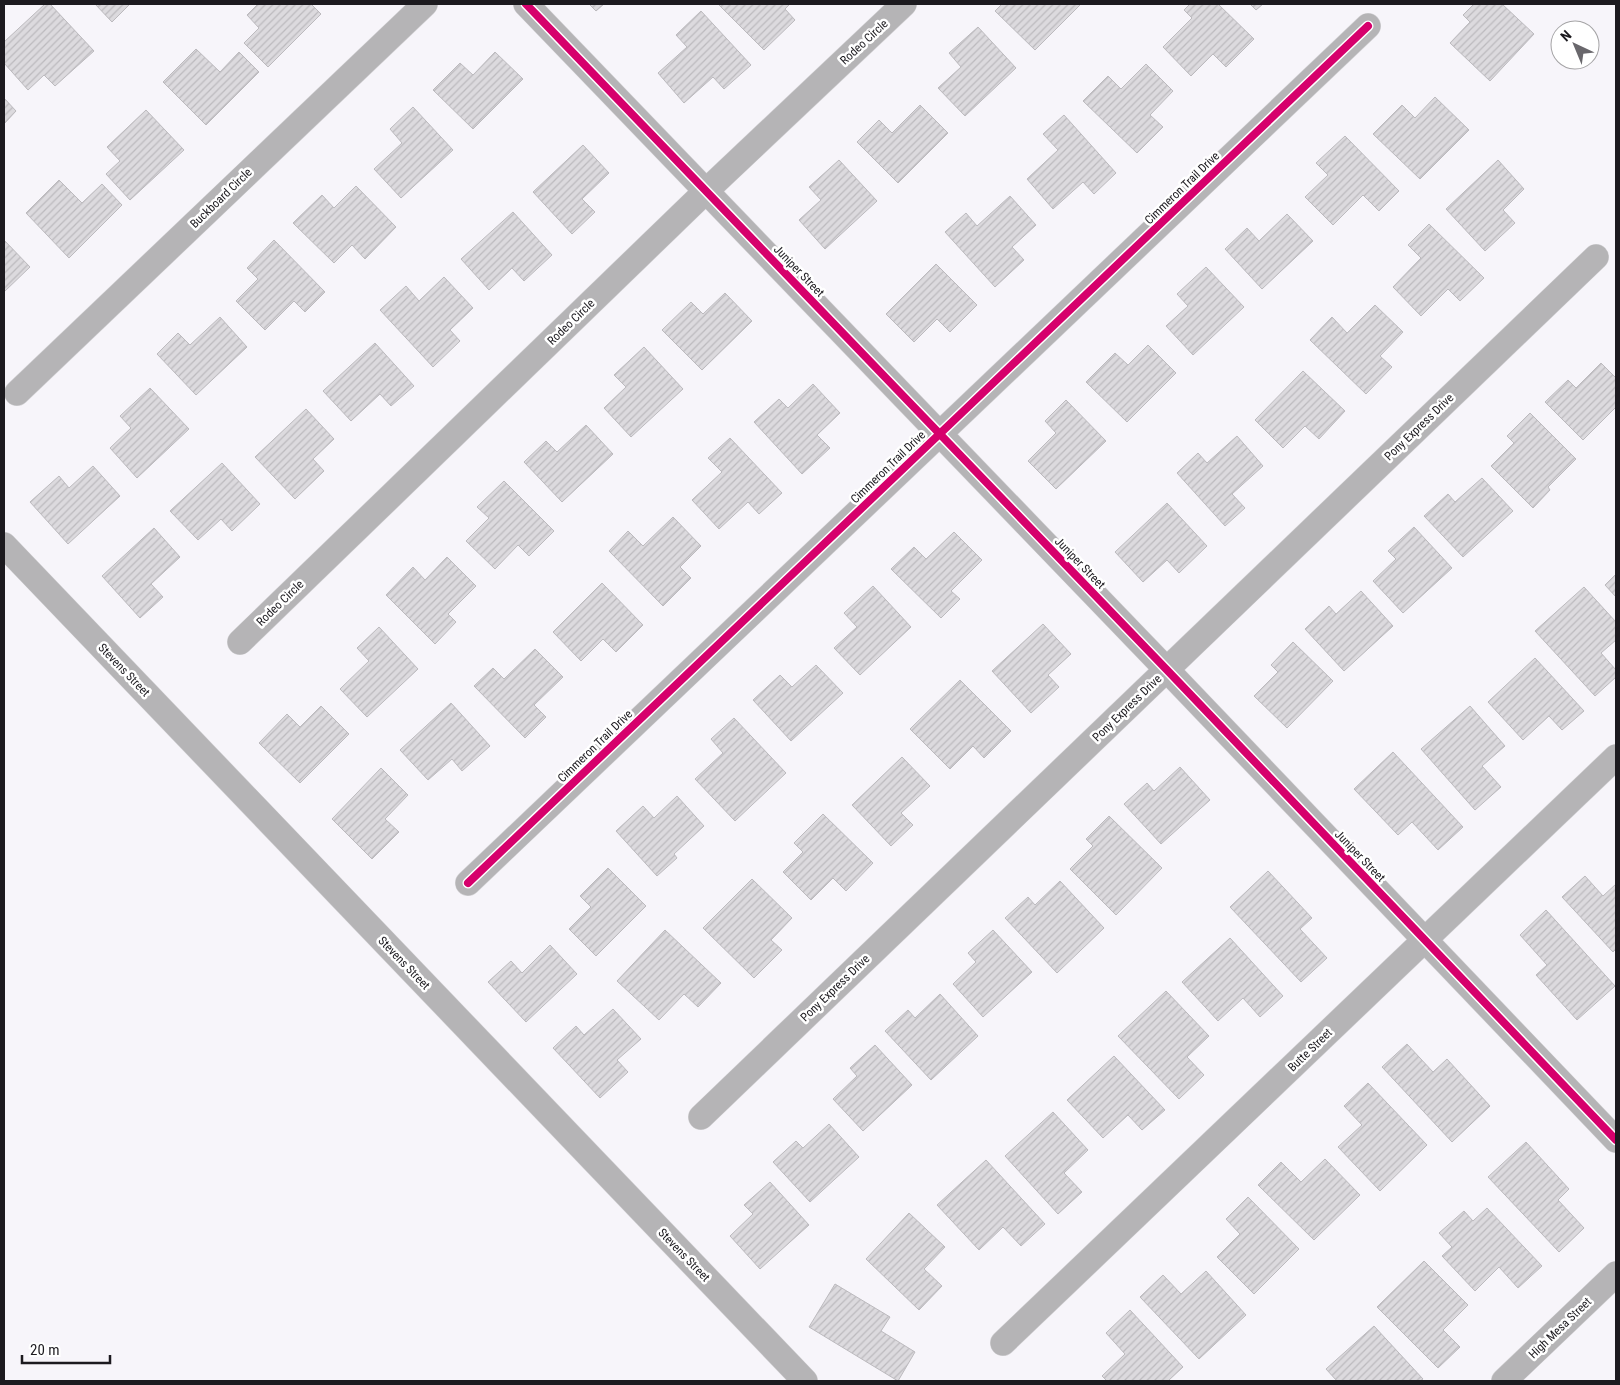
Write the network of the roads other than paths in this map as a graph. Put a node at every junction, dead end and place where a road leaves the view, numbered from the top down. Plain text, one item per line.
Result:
1 (425, 4) edge
2 (526, 4) edge
3 (904, 4) edge
4 (1368, 26) dead end
5 (706, 191) junction
6 (1596, 257) dead end
7 (17, 393) dead end
8 (940, 433) junction
9 (4, 545) edge
10 (240, 642) dead end
11 (1167, 670) junction
12 (1616, 757) edge
13 (468, 883) dead end
14 (1425, 940) junction
15 (701, 1117) dead end
16 (1616, 1140) edge
17 (1616, 1274) edge
18 (1003, 1343) dead end
19 (805, 1381) edge
20 (1504, 1381) edge

1 - 7 street, Buckboard Circle
2 - 5 street, Juniper Street
3 - 5 street, Rodeo Circle
4 - 8 street, Cimmeron Trail Drive
5 - 8 street, Juniper Street
5 - 10 street, Rodeo Circle
6 - 11 street, Pony Express Drive
8 - 11 street, Juniper Street
8 - 13 street, Cimmeron Trail Drive
9 - 19 street, Stevens Street
11 - 14 street, Juniper Street
11 - 15 street, Pony Express Drive
12 - 14 street, Butte Street
14 - 16 street, Juniper Street
14 - 18 street, Butte Street
17 - 20 street, High Mesa Street

